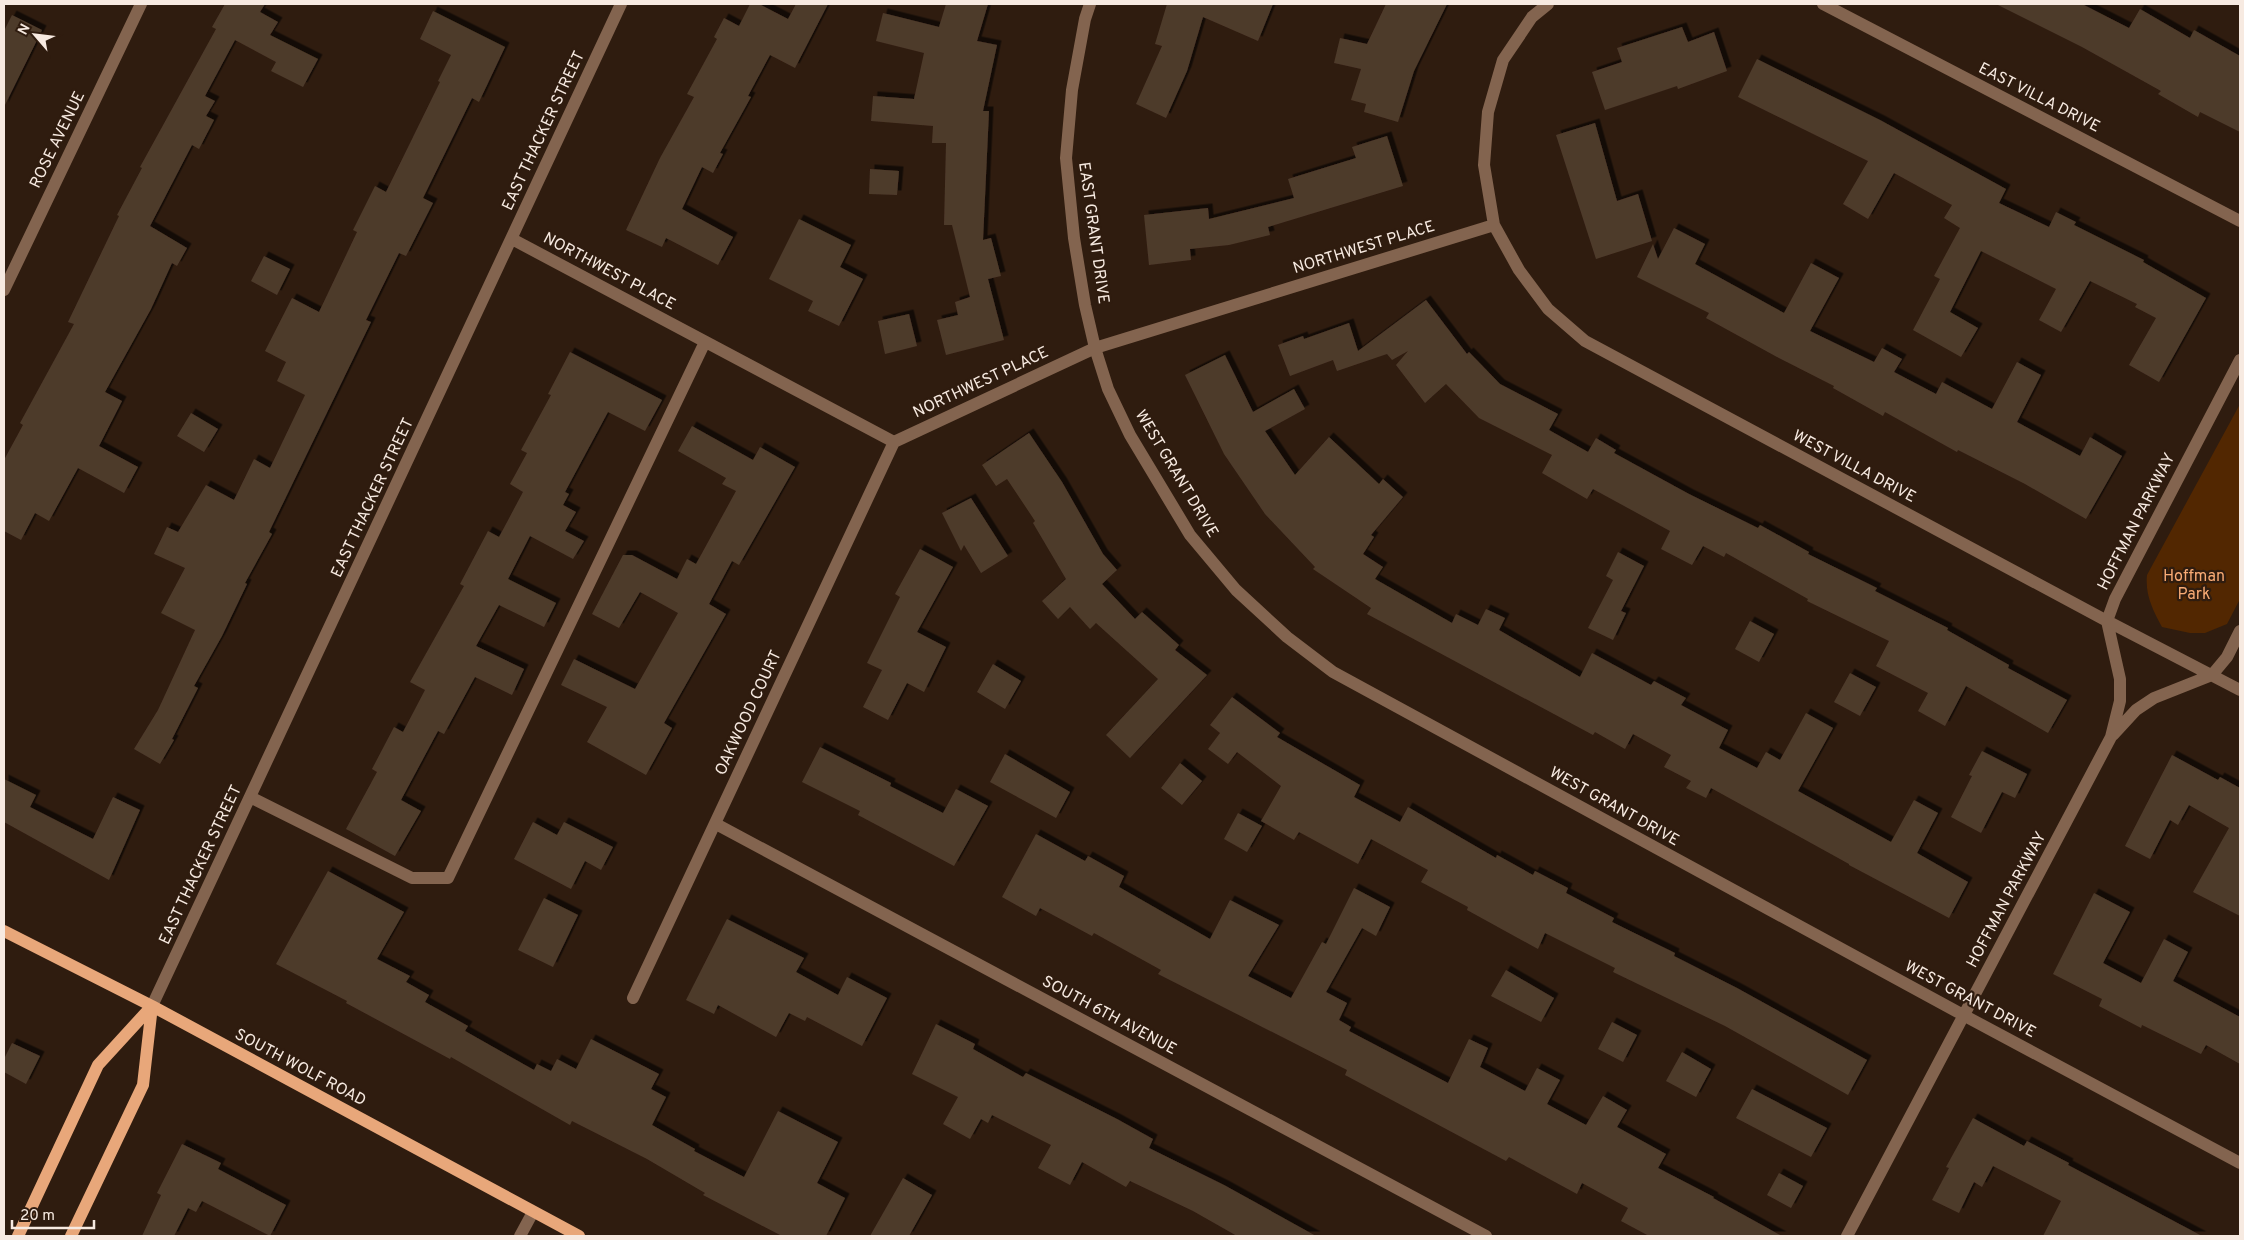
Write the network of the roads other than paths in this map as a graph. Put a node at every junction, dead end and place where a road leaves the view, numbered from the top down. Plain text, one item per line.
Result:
1 (141, 4) edge
2 (621, 4) edge
3 (1090, 4) edge
4 (1548, 4) edge
5 (1823, 4) edge
6 (2240, 221) edge
7 (1494, 225) junction
8 (512, 239) junction
9 (4, 290) edge
10 (705, 342) junction
11 (1095, 348) junction
12 (2240, 360) edge
13 (894, 442) junction
14 (2107, 621) junction
15 (2240, 630) edge
16 (2212, 675) junction
17 (2240, 690) edge
18 (2111, 737) junction
19 (250, 797) junction
20 (716, 824) junction
21 (4, 931) edge
22 (633, 998) dead end
23 (152, 1006) junction
24 (1965, 1016) junction
25 (2240, 1163) edge
26 (533, 1212) junction
27 (18, 1236) edge
28 (71, 1236) edge
29 (520, 1236) edge
30 (579, 1236) edge
31 (1486, 1236) edge
32 (1847, 1236) edge

1 - 9 street, ROSE AVENUE
2 - 8 street, EAST THACKER STREET
3 - 11 street, EAST GRANT DRIVE
4 - 7 street
5 - 6 street, EAST VILLA DRIVE
7 - 11 street, NORTHWEST PLACE
7 - 14 street, WEST VILLA DRIVE
8 - 10 street, NORTHWEST PLACE
8 - 19 street, EAST THACKER STREET
10 - 13 street, NORTHWEST PLACE
10 - 19 street
11 - 13 street, NORTHWEST PLACE
11 - 24 street, WEST GRANT DRIVE
12 - 14 street, HOFFMAN PARKWAY
13 - 20 street, OAKWOOD COURT
14 - 16 street, WEST VILLA DRIVE
14 - 18 street, HOFFMAN PARKWAY
15 - 16 street, HOFFMAN PARKWAY
16 - 17 street, WEST VILLA DRIVE
16 - 18 street, HOFFMAN PARKWAY
18 - 24 street, HOFFMAN PARKWAY
19 - 23 street, EAST THACKER STREET
20 - 22 street, OAKWOOD COURT
20 - 31 street, SOUTH 6TH AVENUE
21 - 23 main road, SOUTH WOLF ROAD
23 - 26 main road, SOUTH WOLF ROAD
23 - 27 main road, EAST THACKER STREET
23 - 28 main road, EAST THACKER STREET
24 - 25 street, WEST GRANT DRIVE
24 - 32 street, HOFFMAN PARKWAY
26 - 29 street
26 - 30 main road, SOUTH WOLF ROAD

